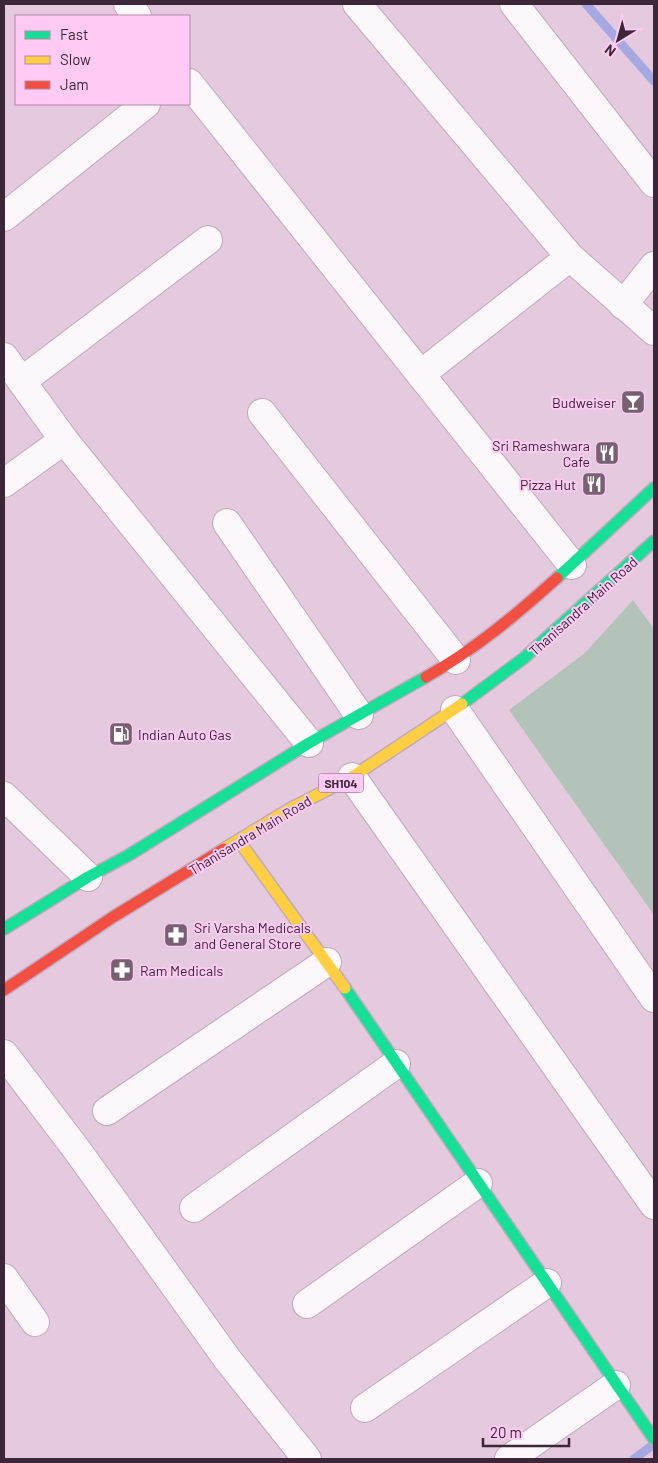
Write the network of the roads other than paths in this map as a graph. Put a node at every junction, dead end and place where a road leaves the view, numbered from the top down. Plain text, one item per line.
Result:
1 (128, 4) edge
2 (357, 4) edge
3 (514, 4) edge
4 (136, 15) edge
5 (190, 84) edge
6 (145, 105) edge
7 (654, 183) edge
8 (4, 217) edge
9 (208, 240) dead end
10 (570, 257) junction
11 (654, 266) edge
12 (622, 304) junction
13 (654, 331) edge
14 (4, 357) edge
15 (421, 374) junction
16 (22, 381) junction
17 (262, 413) dead end
18 (64, 440) junction
19 (4, 483) edge
20 (654, 488) edge
21 (227, 523) dead end
22 (654, 541) edge
23 (572, 565) junction
24 (456, 660) junction
25 (455, 710) junction
26 (358, 715) junction
27 (309, 743) junction
28 (352, 777) junction
29 (4, 796) edge
30 (239, 841) junction
31 (88, 877) junction
32 (4, 929) edge
33 (326, 962) junction
34 (4, 990) edge
35 (654, 998) edge
36 (4, 1054) edge
37 (396, 1064) junction
38 (107, 1111) dead end
39 (478, 1183) junction
40 (654, 1205) edge
41 (194, 1208) dead end
42 (4, 1278) edge
43 (547, 1283) junction
44 (307, 1304) dead end
45 (35, 1322) dead end
46 (616, 1385) junction
47 (365, 1408) dead end
48 (654, 1438) edge
49 (307, 1459) edge
50 (509, 1459) edge

1 - 4 street
2 - 10 street
3 - 7 street
5 - 15 street
6 - 8 street
9 - 16 street
10 - 12 street
10 - 15 street
11 - 12 street
12 - 13 street
14 - 16 street
15 - 23 street
16 - 18 street
17 - 24 street
18 - 19 street
18 - 27 street
20 - 23 main road
21 - 26 street
22 - 25 main road, Thanisandra Main Road / SH104
23 - 24 main road
24 - 26 main road
25 - 28 main road, Thanisandra Main Road / SH104
25 - 35 street
26 - 27 main road
27 - 31 main road
28 - 30 main road, Thanisandra Main Road / SH104
28 - 40 street
29 - 31 street
30 - 33 main road
30 - 34 main road, Thanisandra Main Road / SH104
31 - 32 main road
33 - 37 main road
33 - 38 street
36 - 49 street
37 - 39 main road
37 - 41 street
39 - 43 main road
39 - 44 street
42 - 45 street
43 - 46 main road
43 - 47 street
46 - 48 main road
46 - 50 street

